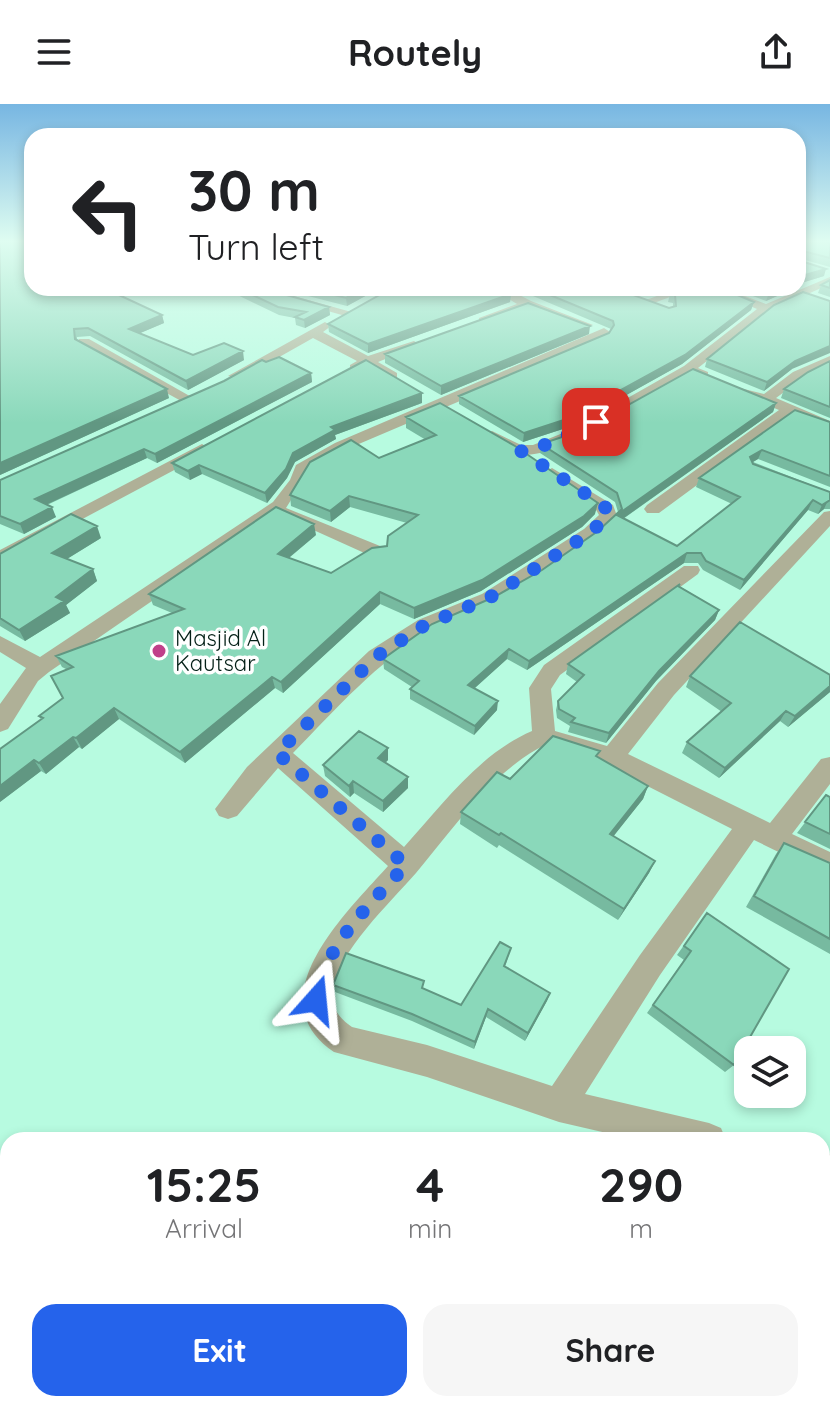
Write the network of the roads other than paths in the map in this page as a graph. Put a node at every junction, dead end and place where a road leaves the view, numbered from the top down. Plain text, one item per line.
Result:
1 (368, 301) edge
2 (521, 301) edge
3 (645, 301) edge
4 (748, 301) edge
5 (780, 301) edge
6 (527, 304) junction
7 (766, 308) junction
8 (668, 309) edge
9 (469, 326) edge
10 (314, 333) junction
11 (427, 341) edge
12 (84, 342) edge
13 (830, 360) edge
14 (367, 361) junction
15 (689, 369) junction
16 (342, 374) edge
17 (404, 383) edge
18 (220, 384) edge
19 (187, 399) edge
20 (766, 399) junction
21 (791, 409) junction
22 (475, 426) edge
23 (830, 426) edge
24 (212, 443) edge
25 (521, 451) junction
26 (276, 508) junction
27 (653, 509) dead end
28 (830, 516) edge
29 (378, 552) edge
30 (0, 557) edge
31 (691, 570) dead end
32 (0, 643) edge
33 (41, 667) junction
34 (0, 723) edge
35 (544, 736) junction
36 (277, 753) junction
37 (612, 757) junction
38 (830, 766) edge
39 (228, 809) dead end
40 (761, 833) junction
41 (406, 865) junction
42 (830, 865) edge
43 (559, 1105) junction
44 (675, 1132) edge

1 - 10 street
2 - 6 street
3 - 8 street
4 - 7 street
5 - 7 street
6 - 9 street
6 - 26 street
7 - 15 street
10 - 14 street
10 - 18 street
11 - 14 street
12 - 19 street
13 - 20 street
14 - 16 street
14 - 17 street
15 - 20 street
15 - 25 street
20 - 21 street
21 - 23 street
21 - 27 street
22 - 25 street
24 - 30 street
25 - 36 street
26 - 29 street
26 - 33 street
28 - 37 street
31 - 35 street
32 - 33 street
33 - 34 street
35 - 37 street
35 - 41 street
36 - 39 street
36 - 41 street
37 - 40 street
38 - 40 street
40 - 42 street
40 - 43 street
41 - 43 street
43 - 44 street

